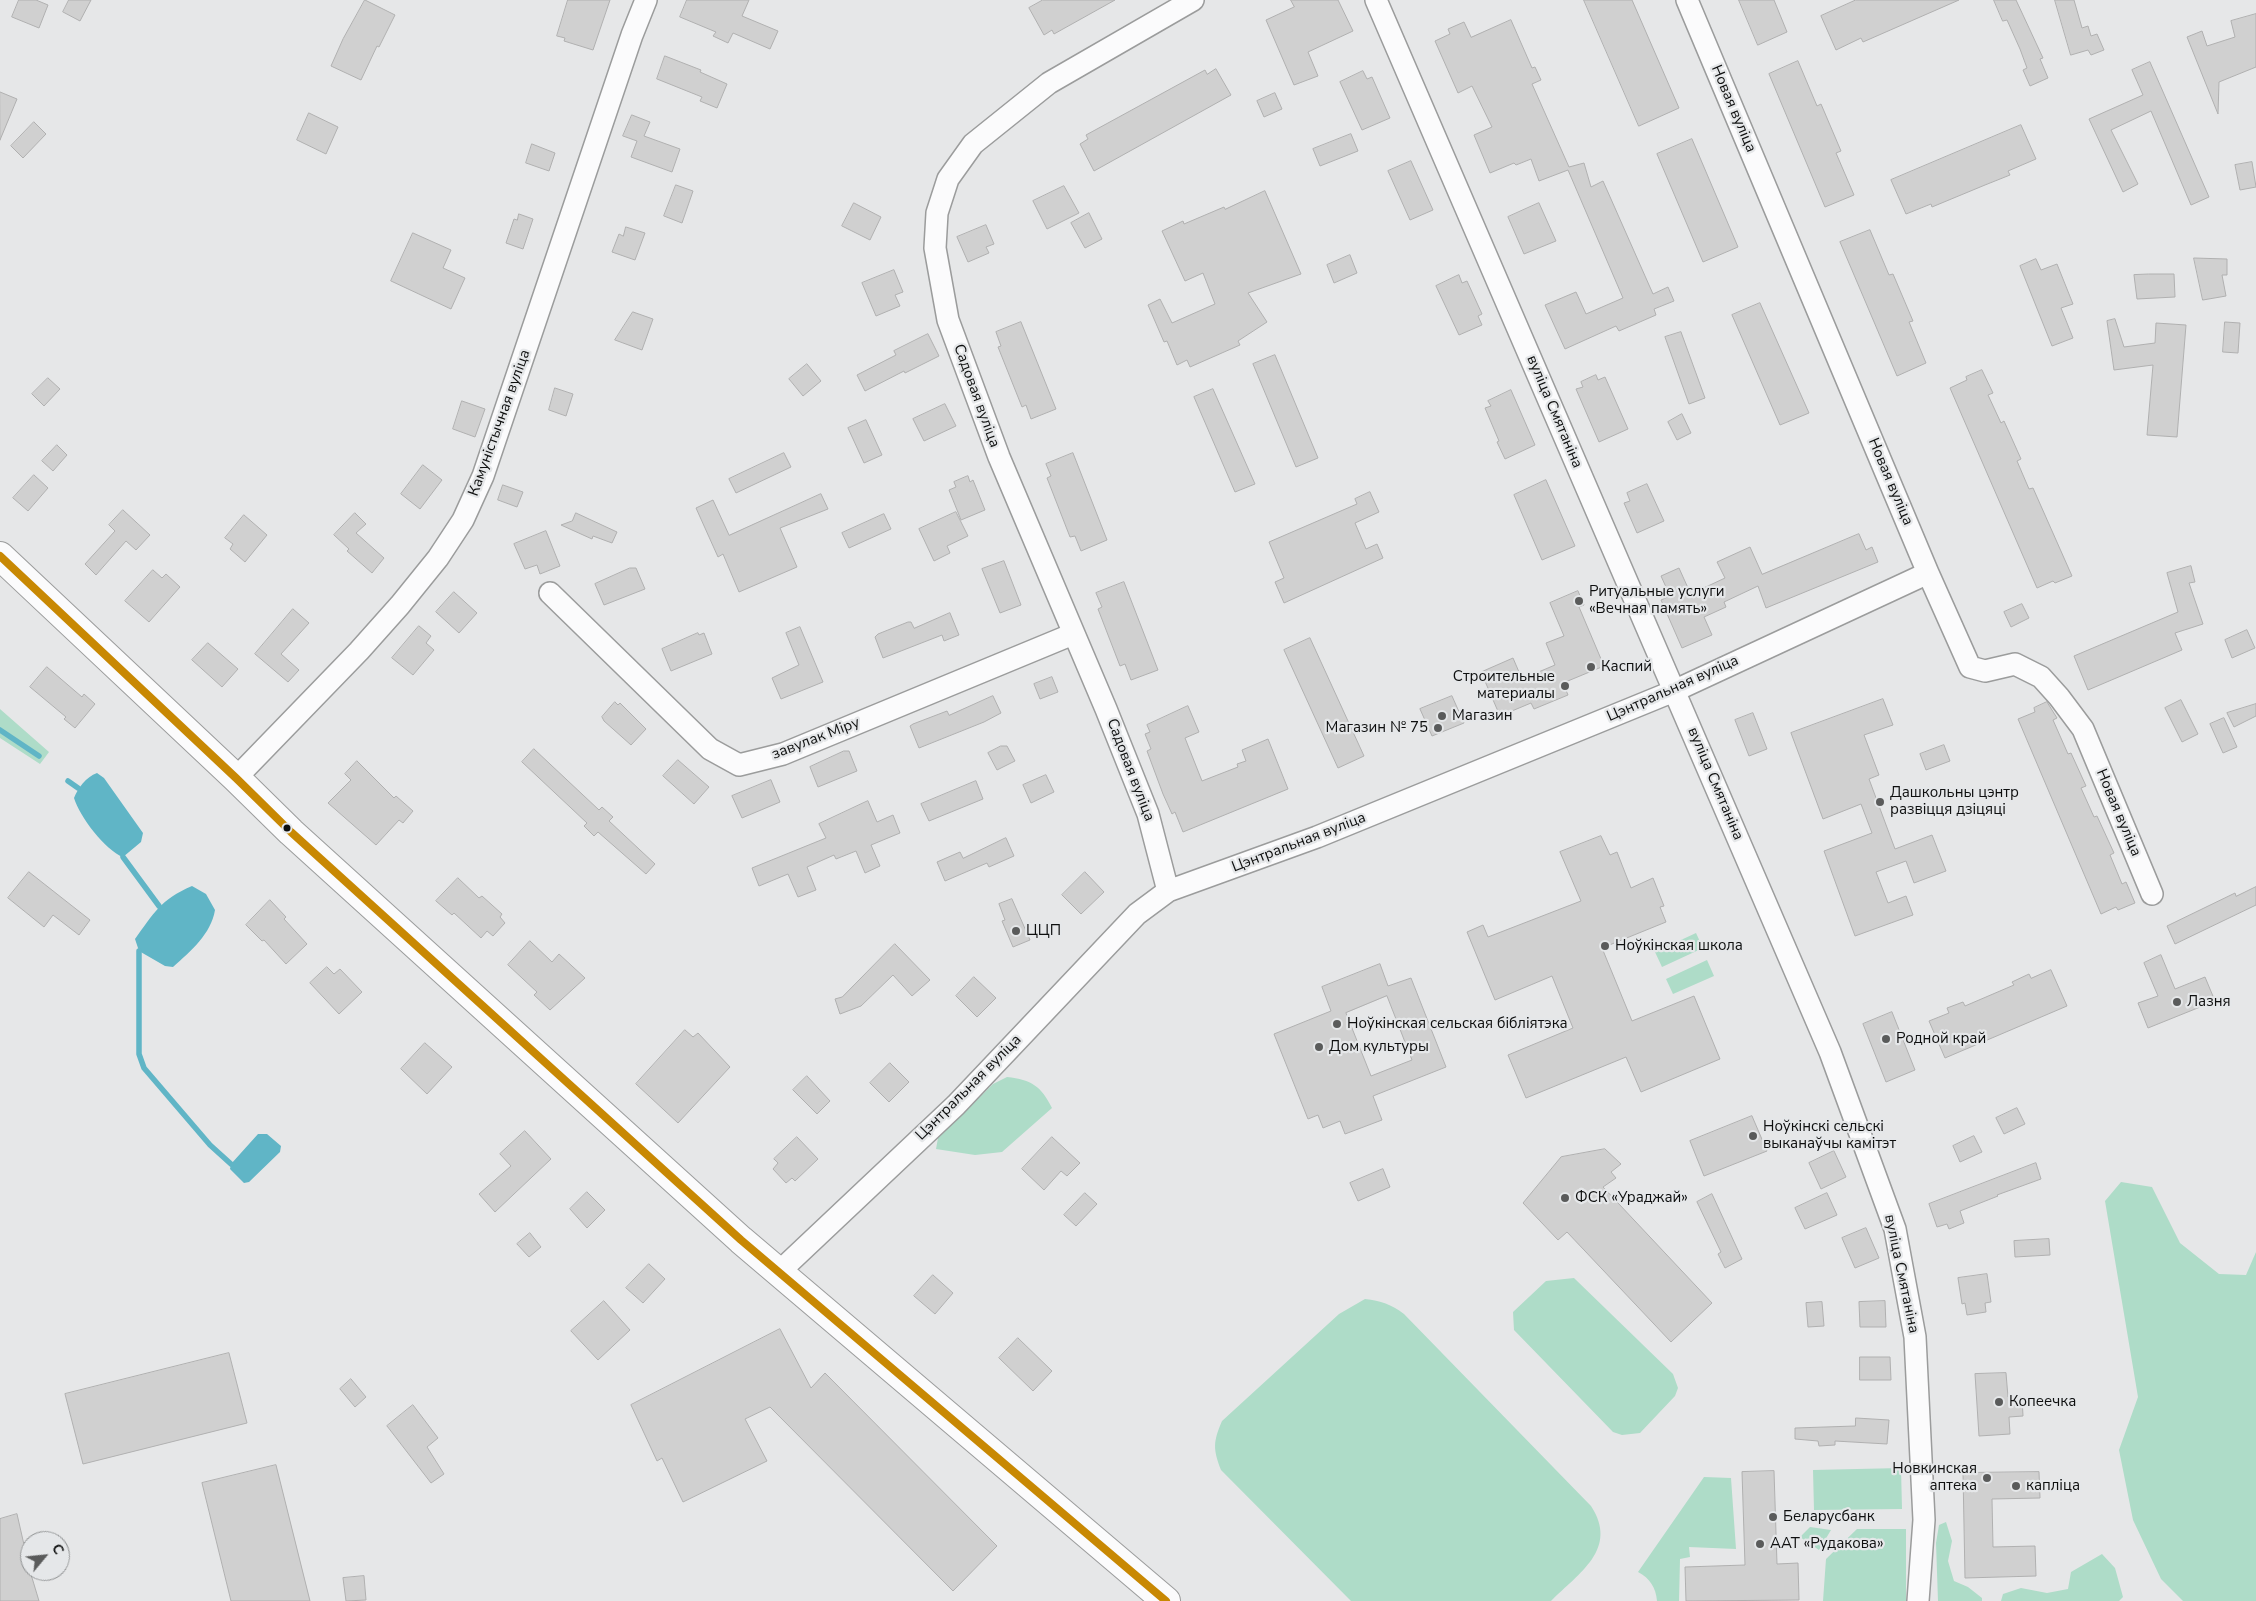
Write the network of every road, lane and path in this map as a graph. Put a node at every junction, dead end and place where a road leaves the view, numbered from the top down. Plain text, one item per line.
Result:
1 (646, 0) edge
2 (1193, 0) edge
3 (1376, 0) edge
4 (1687, 0) edge
5 (0, 556) edge
6 (1928, 573) junction
7 (550, 593) dead end
8 (1074, 634) junction
9 (1674, 691) junction
10 (236, 778) junction
11 (1168, 891) junction
12 (2152, 894) dead end
13 (779, 1272) junction
14 (1166, 1601) edge
15 (1918, 1601) edge

1 - 10 street, Камуністычная вуліца
2 - 8 street, Садовая вуліца
3 - 9 street, вуліца Смятаніна
4 - 6 street, Новая вуліца
5 - 10 main road
6 - 9 street, Цэнтральная вуліца
6 - 12 street, Новая вуліца
7 - 8 street, завулак Міру
8 - 11 street, Садовая вуліца
9 - 11 street, Цэнтральная вуліца
9 - 15 street, вуліца Смятаніна
10 - 13 main road
11 - 13 street, Цэнтральная вуліца
13 - 14 main road

